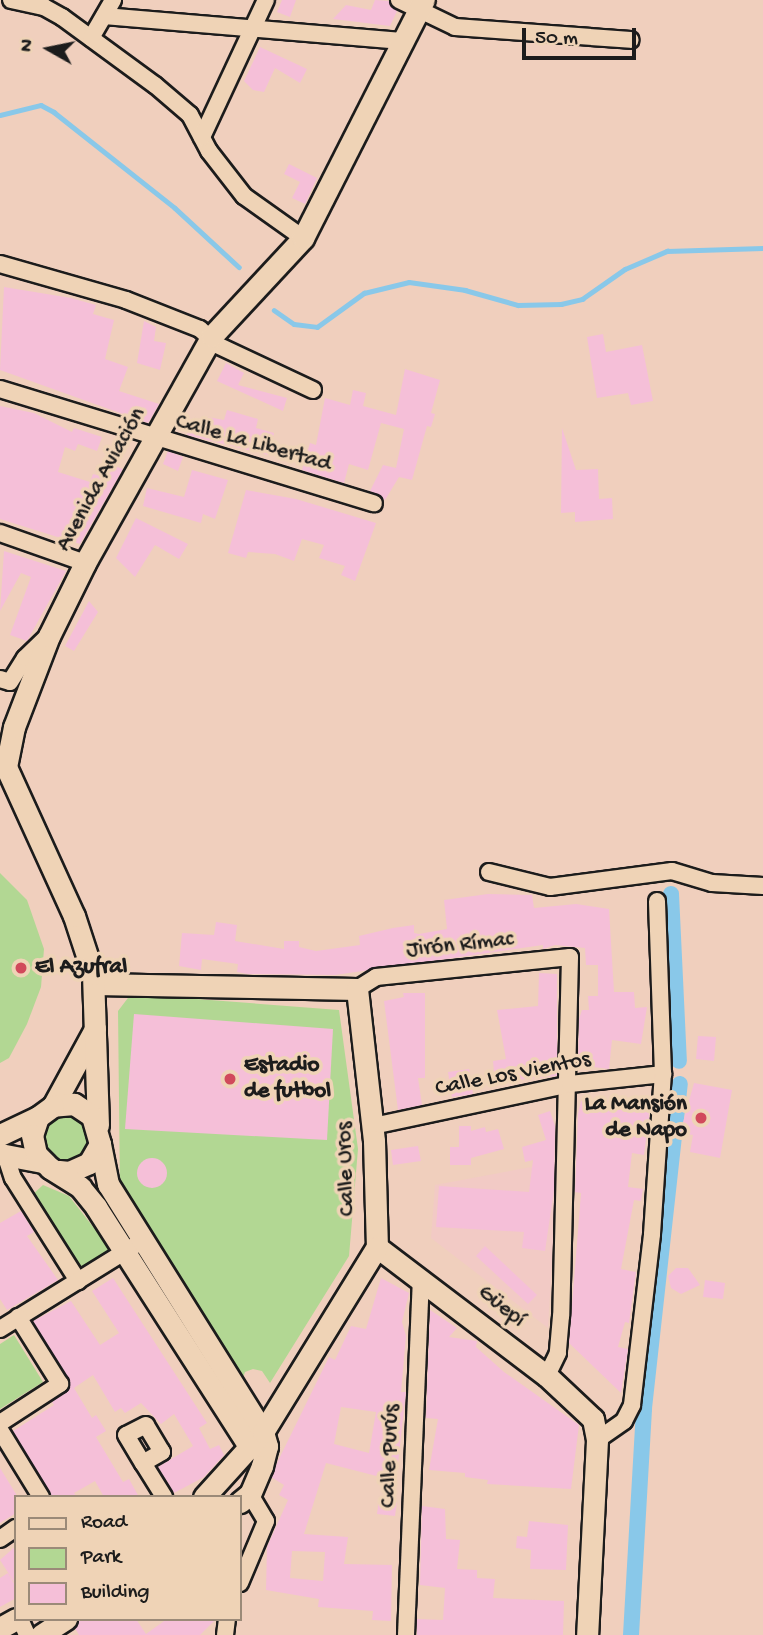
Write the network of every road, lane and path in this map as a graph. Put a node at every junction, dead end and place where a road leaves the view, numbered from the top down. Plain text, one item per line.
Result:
1 (11, 0) edge
2 (113, 0) edge
3 (266, 0) edge
4 (400, 0) edge
5 (421, 5) edge
6 (104, 16) junction
7 (252, 27) junction
8 (91, 38) junction
9 (631, 40) dead end
10 (402, 41) junction
11 (202, 137) junction
12 (303, 238) junction
13 (0, 264) edge
14 (212, 336) junction
15 (0, 389) edge
16 (313, 390) dead end
17 (155, 439) junction
18 (374, 503) dead end
19 (0, 533) edge
20 (85, 563) junction
21 (49, 636) junction
22 (0, 679) edge
23 (3, 765) edge
24 (489, 872) dead end
25 (763, 886) edge
26 (657, 901) dead end
27 (95, 984) junction
28 (359, 998) junction
29 (96, 1028) junction
30 (663, 1074) junction
31 (570, 1084) junction
32 (46, 1112) junction
33 (373, 1126) junction
34 (99, 1134) junction
35 (0, 1135) edge
36 (3, 1156) edge
37 (50, 1166) junction
38 (134, 1246) junction
39 (377, 1247) junction
40 (421, 1279) junction
41 (78, 1281) junction
42 (18, 1317) junction
43 (0, 1329) edge
44 (547, 1376) junction
45 (284, 1400) junction
46 (248, 1409) junction
47 (0, 1423) edge
48 (0, 1430) edge
49 (256, 1440) junction
50 (597, 1440) junction
51 (143, 1463) junction
52 (236, 1465) junction
53 (40, 1495) edge
54 (163, 1495) edge
55 (206, 1495) edge
56 (245, 1498) edge
57 (242, 1578) edge
58 (63, 1621) edge
59 (41, 1635) edge
60 (406, 1635) edge
61 (587, 1635) edge

1 - 8 street
2 - 6 street
3 - 7 street
4 - 5 street
5 - 9 street
5 - 10 street, Avenida Aviación
6 - 7 street
6 - 8 street
7 - 10 street
7 - 11 street
8 - 11 street
10 - 12 street, Avenida Aviación
11 - 12 street
12 - 14 street, Avenida Aviación
13 - 14 street
14 - 16 street
14 - 17 street, Avenida Aviación
15 - 17 street, Calle La Libertad
17 - 18 street, Calle La Libertad
17 - 20 street, Avenida Aviación
19 - 20 street
20 - 21 street, Avenida Aviación
21 - 22 street
21 - 23 street, Avenida Aviación
23 - 27 street, Avenida Aviación
24 - 25 street
26 - 30 street
27 - 28 street
27 - 29 street, Avenida Aviación
28 - 31 street, Jirón Rímac
28 - 33 street, Calle Uros
29 - 32 street
29 - 34 street, Avenida Aviación
30 - 31 street, Calle Los Vientos
30 - 50 street
31 - 33 street, Calle Los Vientos
31 - 44 street
32 - 34 street
32 - 35 street
32 - 37 street
33 - 39 street, Calle Uros
34 - 37 street
34 - 38 street, Avenida Aviación
36 - 37 street
36 - 41 street
37 - 38 street
38 - 41 street
38 - 46 street
38 - 49 street
39 - 40 street, Güepí
39 - 45 street
40 - 44 street, Güepí
40 - 60 street, Calle Purús
41 - 42 street
42 - 43 street
42 - 47 street
44 - 50 street, Güepí
45 - 46 street
45 - 49 street
46 - 49 street
48 - 53 street
49 - 52 street
49 - 56 street
50 - 61 street
51 - 51 street
51 - 54 street
52 - 55 street
52 - 56 street
56 - 57 street
58 - 59 street

